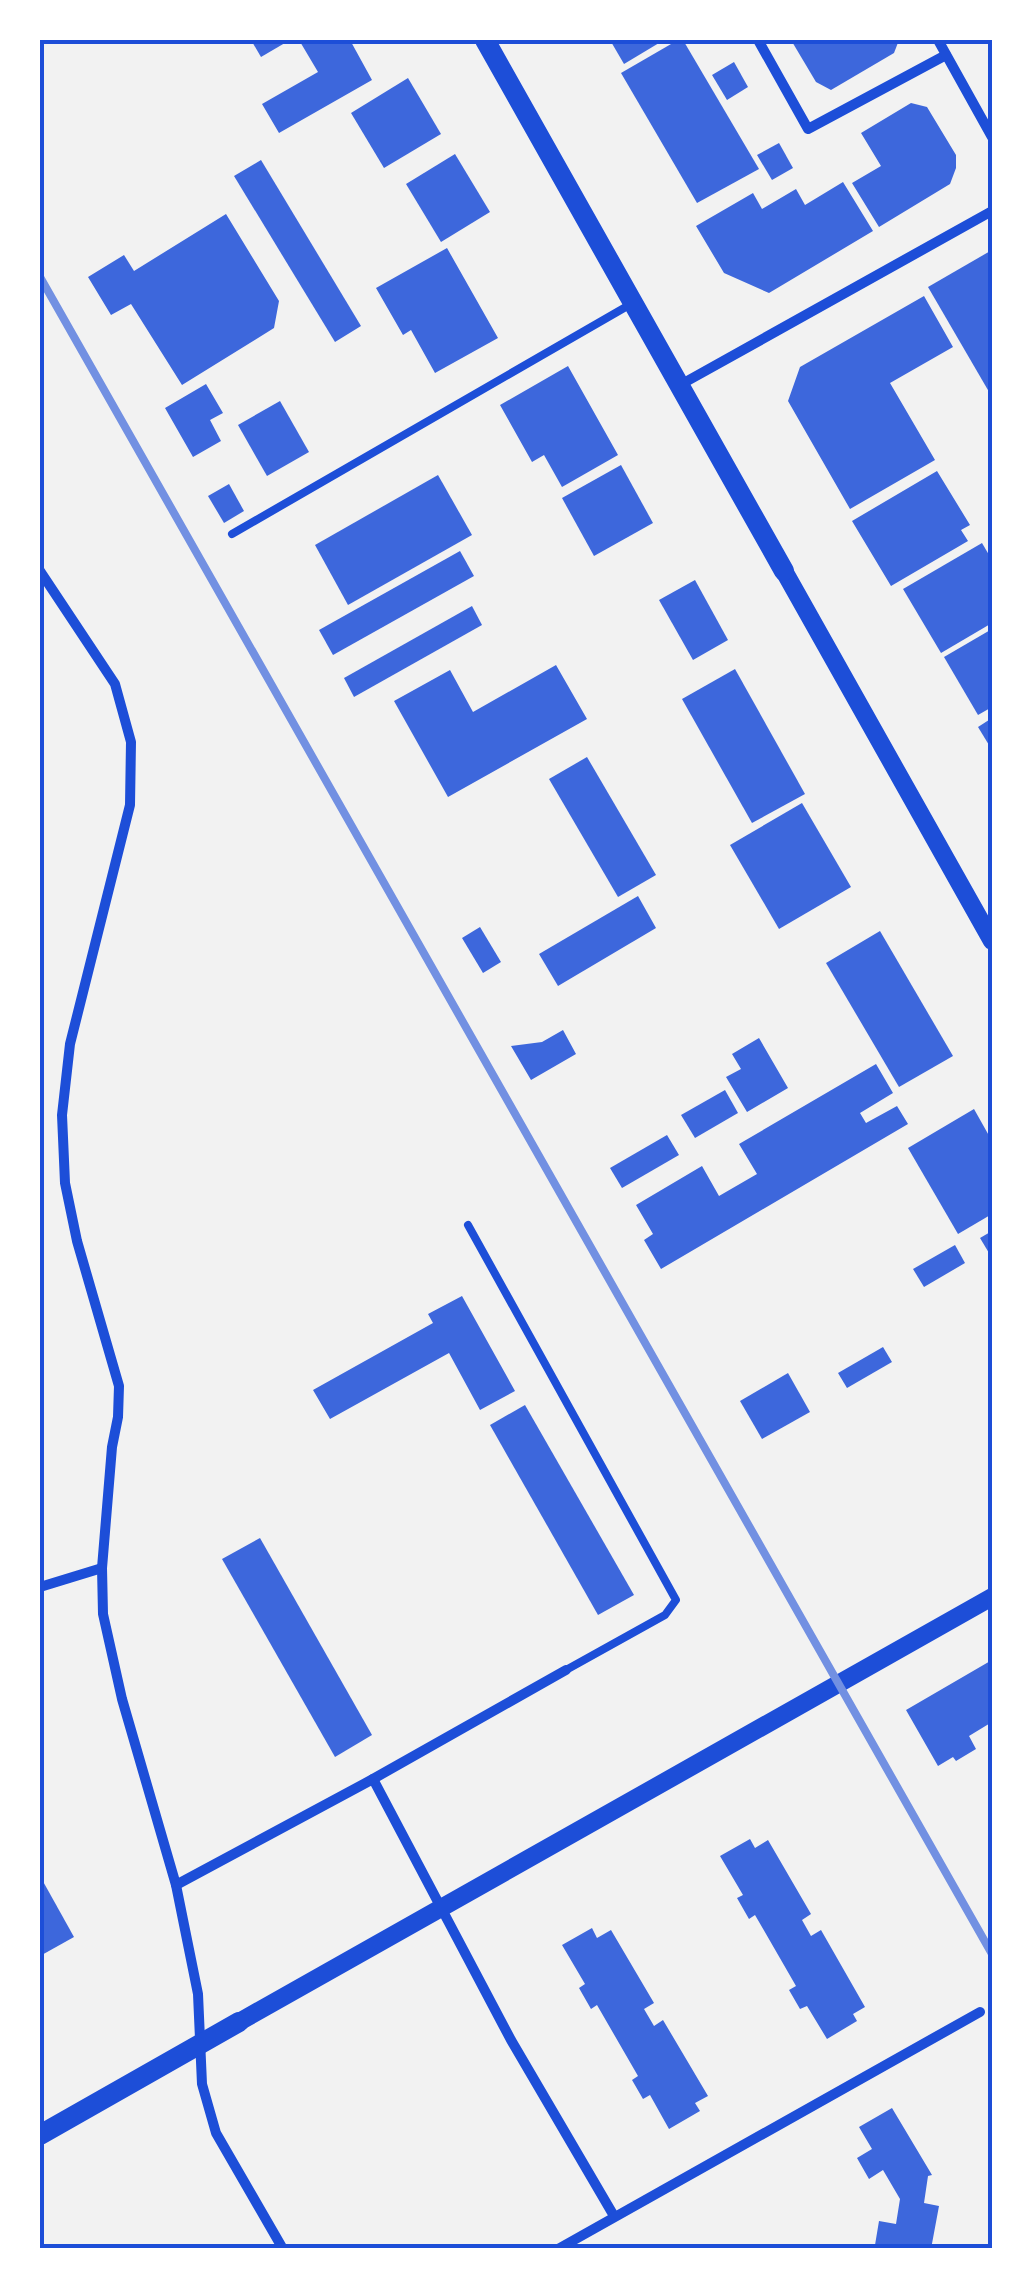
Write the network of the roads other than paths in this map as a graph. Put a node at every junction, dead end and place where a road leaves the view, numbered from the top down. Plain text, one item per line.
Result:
1 (485, 40) edge
2 (758, 40) edge
3 (938, 40) edge
4 (946, 54) junction
5 (992, 138) edge
6 (992, 211) edge
7 (632, 303) junction
8 (680, 386) junction
9 (232, 534) dead end
10 (40, 571) edge
11 (784, 571) joint
12 (992, 940) edge
13 (468, 1224) dead end
14 (102, 1568) junction
15 (40, 1588) edge
16 (992, 1597) edge
17 (566, 1670) joint
18 (373, 1779) junction
19 (176, 1884) junction
20 (980, 2012) dead end
21 (239, 2022) joint
22 (200, 2044) junction
23 (40, 2136) edge
24 (614, 2216) junction
25 (283, 2249) edge
26 (558, 2249) edge

1 - 7 main road
2 - 4 street
3 - 4 street
4 - 5 street
6 - 8 street
7 - 8 main road
7 - 9 lane
8 - 11 main road
10 - 14 street
11 - 12 street
13 - 17 lane
14 - 15 street
14 - 19 street
16 - 21 street
17 - 18 street
18 - 19 street
18 - 24 street
19 - 22 street
20 - 24 street
21 - 22 main road
22 - 23 main road
22 - 25 street
24 - 26 street

